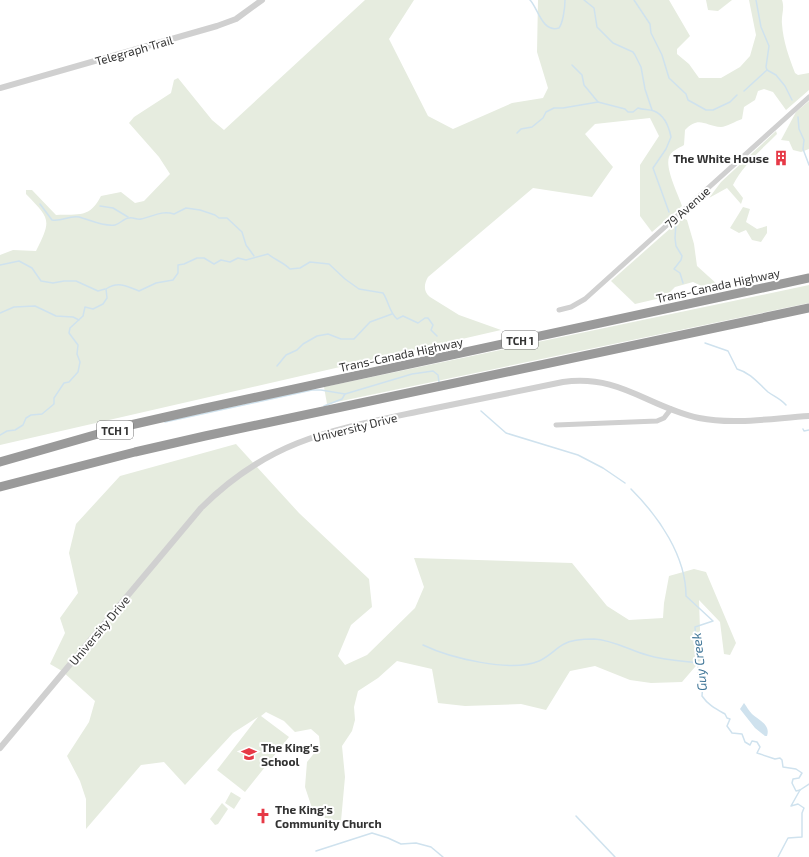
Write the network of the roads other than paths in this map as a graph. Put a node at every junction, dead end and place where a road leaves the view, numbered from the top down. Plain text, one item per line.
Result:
1 (262, 0) edge
2 (0, 88) edge
3 (809, 97) edge
4 (809, 278) edge
5 (809, 308) edge
6 (560, 310) dead end
7 (671, 409) junction
8 (809, 416) edge
9 (556, 425) dead end
10 (0, 462) edge
11 (0, 487) edge
12 (0, 748) edge

1 - 2 street, Telegraph Trail
3 - 6 street, 79 Avenue
4 - 10 highway, Trans-Canada Highway / TCH 1
5 - 11 highway, TCH 1
7 - 8 street, University Drive
7 - 9 street
7 - 12 street, University Drive

